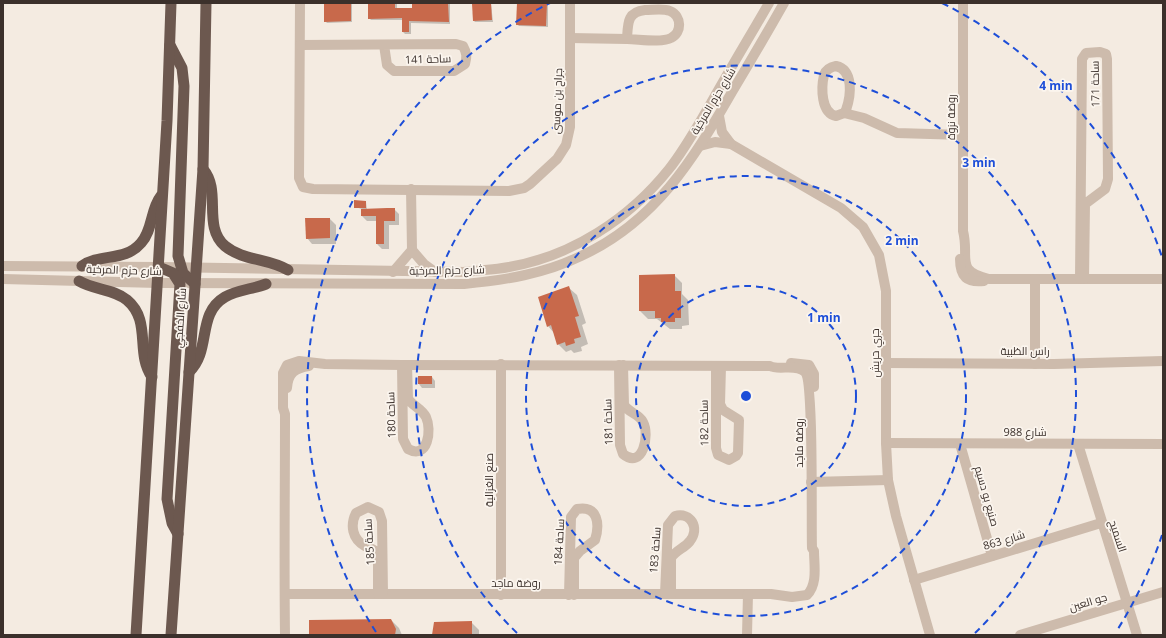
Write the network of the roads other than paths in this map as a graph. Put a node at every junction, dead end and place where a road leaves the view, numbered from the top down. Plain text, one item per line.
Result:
1 (171, 3) edge
2 (206, 3) edge
3 (300, 3) edge
4 (570, 3) edge
5 (769, 3) edge
6 (784, 3) edge
7 (963, 3) edge
8 (570, 38) junction
9 (627, 38) junction
10 (170, 44) junction
11 (300, 45) junction
12 (384, 45) junction
13 (849, 100) junction
14 (844, 114) junction
15 (719, 116) junction
16 (871, 120) junction
17 (963, 135) junction
18 (731, 144) junction
19 (700, 146) junction
20 (203, 169) junction
21 (1081, 184) junction
22 (411, 189) junction
23 (163, 194) junction
24 (1098, 195) junction
25 (412, 250) junction
26 (3, 266) edge
27 (82, 266) junction
28 (159, 267) junction
29 (181, 268) junction
30 (196, 268) junction
31 (288, 270) junction
32 (392, 272) junction
33 (434, 272) junction
34 (3, 279) edge
35 (1035, 279) junction
36 (1082, 279) junction
37 (1163, 279) edge
38 (80, 281) junction
39 (158, 283) junction
40 (180, 284) junction
41 (195, 284) junction
42 (266, 284) junction
43 (1163, 361) edge
44 (886, 362) junction
45 (501, 364) junction
46 (1035, 364) junction
47 (404, 365) junction
48 (621, 365) junction
49 (718, 366) junction
50 (190, 372) junction
51 (152, 377) junction
52 (416, 408) junction
53 (631, 412) junction
54 (727, 412) junction
55 (403, 418) junction
56 (715, 422) junction
57 (620, 424) junction
58 (886, 443) junction
59 (960, 444) junction
60 (1078, 444) junction
61 (1163, 444) edge
62 (888, 480) junction
63 (811, 482) junction
64 (1101, 523) junction
65 (178, 534) junction
66 (383, 540) junction
67 (666, 540) junction
68 (570, 542) junction
69 (368, 547) junction
70 (585, 548) junction
71 (682, 548) junction
72 (992, 556) junction
73 (914, 580) junction
74 (1163, 592) edge
75 (284, 594) junction
76 (380, 594) junction
77 (668, 594) junction
78 (748, 594) junction
79 (501, 595) junction
80 (572, 595) junction
81 (1127, 602) junction
82 (136, 635) edge
83 (171, 635) edge
84 (285, 635) edge
85 (747, 635) edge
86 (930, 635) edge
87 (1020, 635) edge
88 (1137, 635) edge

1 - 10 highway
2 - 20 highway, شارع الخفجي
3 - 11 street, جراح بن موسى
4 - 8 street, جراح بن موسى
5 - 33 street, شارع حزم المرخية
6 - 15 street, شارع حزم المرخية
7 - 17 street, روضة نزوة
8 - 9 street
8 - 22 street, جراح بن موسى
9 - 9 street
10 - 23 highway
10 - 29 highway
11 - 12 street, ساحة 141
11 - 22 street, جراح بن موسى
12 - 12 street, ساحة 141
13 - 14 street
13 - 14 street
13 - 16 street
14 - 16 street
15 - 18 street, جري حريش
15 - 19 street, شارع حزم المرخية
16 - 17 street
17 - 35 street, روضة نزوة
18 - 19 street, جري حريش
18 - 44 street, جري حريش
19 - 42 street, شارع حزم المرخية
20 - 30 highway, شارع الخفجي
20 - 31 highway
21 - 24 street
21 - 24 street, ساحة 171
21 - 36 street, ساحة 171
22 - 25 street
23 - 27 highway
23 - 28 highway
24 - 36 street, ساحة 171
25 - 32 street
25 - 33 street
26 - 27 street, شارع حزم المرخية
27 - 28 street, شارع حزم المرخية
28 - 29 street, شارع حزم المرخية
28 - 39 highway
28 - 40 highway
29 - 30 street, شارع حزم المرخية
29 - 41 highway
30 - 31 street, شارع حزم المرخية
30 - 41 highway, شارع الخفجي
31 - 32 street, شارع حزم المرخية
32 - 33 street, شارع حزم المرخية
34 - 38 street, شارع حزم المرخية
35 - 36 street, روضة نزوة
35 - 46 street
36 - 37 street, روضة نزوة
38 - 39 street, شارع حزم المرخية
38 - 51 highway
39 - 40 street, شارع حزم المرخية
39 - 51 highway
40 - 41 street, شارع حزم المرخية
40 - 65 highway
41 - 42 street, شارع حزم المرخية
41 - 50 highway, شارع الخفجي
42 - 50 highway
43 - 46 street, راس الظبية
44 - 46 street, راس الظبية
44 - 58 street, جري حريش
45 - 47 street, روضة ماجد
45 - 48 street, روضة ماجد
45 - 79 street, صنع الغزالية
47 - 52 street, ساحة 180
47 - 55 street, ساحة 180
47 - 75 street, روضة ماجد
48 - 49 street, روضة ماجد
48 - 53 street, ساحة 181
48 - 57 street, ساحة 181
49 - 54 street, ساحة 182
49 - 56 street, ساحة 182
49 - 63 street, روضة ماجد
50 - 65 highway, شارع الخفجي
51 - 82 highway
52 - 55 street
52 - 55 street, ساحة 180
53 - 57 street
53 - 57 street, ساحة 181
54 - 56 street
54 - 56 street, ساحة 182
58 - 59 street, شارع 988
58 - 62 street, جري حريش
59 - 60 street, شارع 988
59 - 72 street, صنيع بو دسيم
60 - 61 street, شارع 988
60 - 64 street, السميح
62 - 63 street, روضة ماجد
62 - 73 street, جري حريش
63 - 78 street, روضة ماجد
64 - 72 street, شارع 863
64 - 81 street, السميح
65 - 83 highway, شارع الخفجي
66 - 69 street
66 - 69 street, ساحة 185
66 - 76 street, ساحة 185
67 - 71 street
67 - 71 street, ساحة 183
67 - 77 street, ساحة 183
68 - 70 street
68 - 70 street, ساحة 184
68 - 80 street, ساحة 184
69 - 76 street, ساحة 185
70 - 80 street, ساحة 184
71 - 77 street, ساحة 183
72 - 73 street, شارع 863
73 - 86 street, جري حريش
74 - 81 street, جو العين
75 - 76 street, روضة ماجد
75 - 84 street, روضة ماجد
76 - 79 street, روضة ماجد
77 - 78 street, روضة ماجد
77 - 80 street, روضة ماجد
78 - 85 street
79 - 80 street, روضة ماجد
81 - 87 street, جو العين
81 - 88 street, السميح

